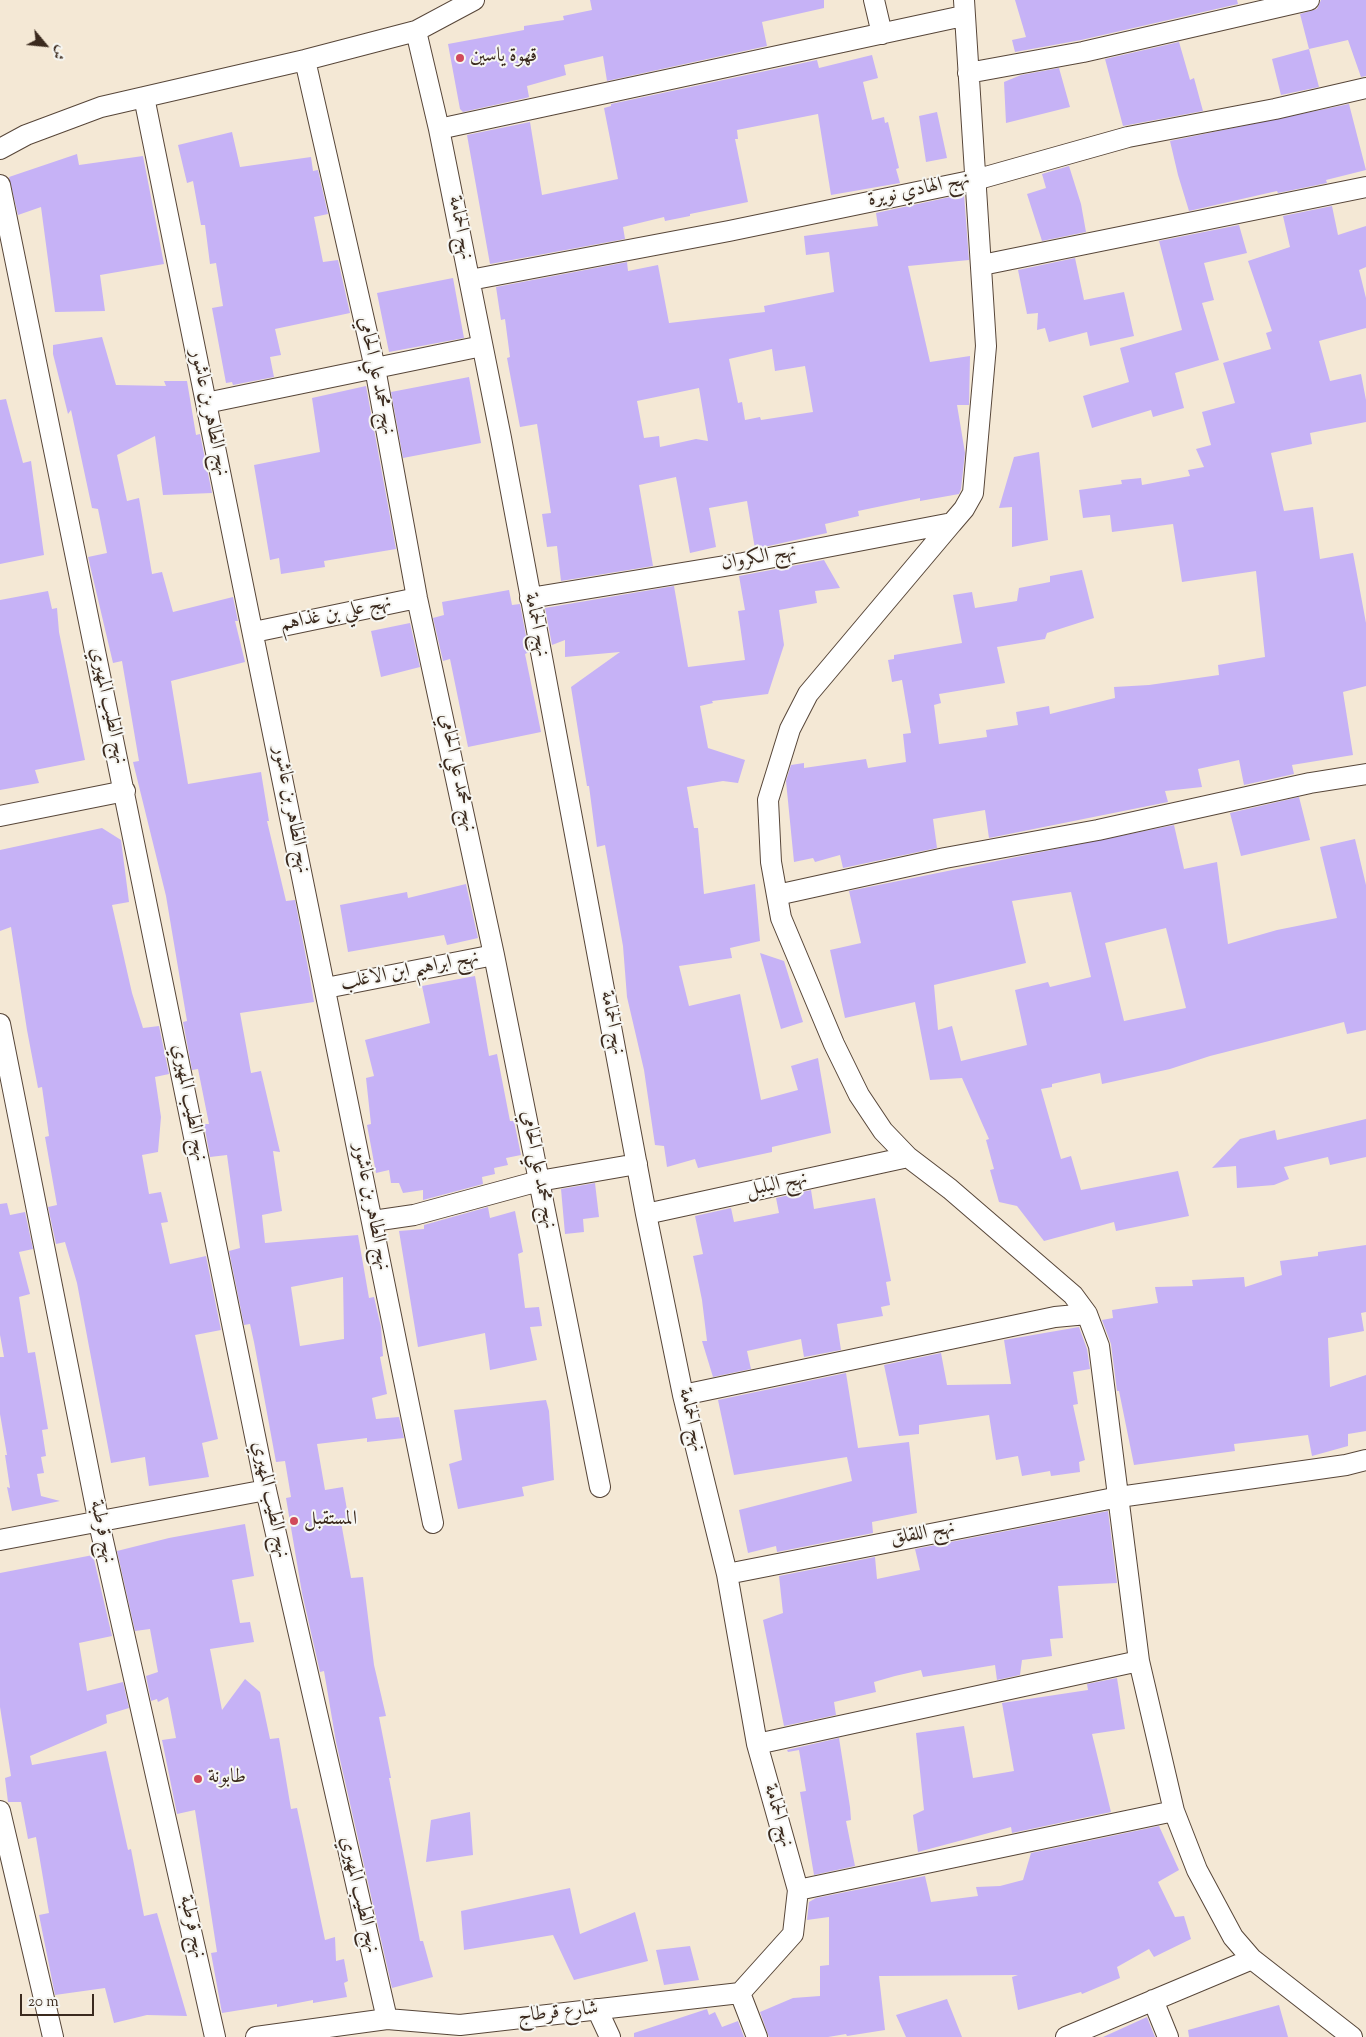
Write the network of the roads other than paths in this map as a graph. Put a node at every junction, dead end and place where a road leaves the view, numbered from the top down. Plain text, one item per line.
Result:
1 (474, 0) edge
2 (874, 0) edge
3 (1309, 0) edge
4 (964, 8) edge
5 (416, 31) junction
6 (882, 34) junction
7 (305, 60) junction
8 (968, 73) junction
9 (1366, 88) edge
10 (144, 97) junction
11 (439, 129) junction
12 (0, 149) edge
13 (974, 180) junction
14 (0, 185) edge
15 (1366, 187) edge
16 (982, 265) junction
17 (470, 280) junction
18 (482, 346) junction
19 (375, 368) junction
20 (206, 403) junction
21 (952, 523) junction
22 (418, 598) junction
23 (530, 598) junction
24 (254, 632) junction
25 (1366, 774) edge
26 (125, 791) junction
27 (0, 816) edge
28 (777, 895) junction
29 (494, 955) junction
30 (326, 988) junction
31 (0, 1024) edge
32 (908, 1157) junction
33 (637, 1164) junction
34 (539, 1181) junction
35 (646, 1214) junction
36 (372, 1221) junction
37 (1087, 1314) junction
38 (683, 1395) junction
39 (1366, 1460) edge
40 (600, 1487) dead end
41 (266, 1490) junction
42 (1119, 1497) junction
43 (99, 1523) junction
44 (433, 1523) dead end
45 (0, 1540) edge
46 (727, 1574) junction
47 (1139, 1661) junction
48 (757, 1744) junction
49 (0, 1811) edge
50 (1174, 1811) junction
51 (798, 1890) junction
52 (1252, 1959) junction
53 (740, 1993) junction
54 (1153, 2000) junction
55 (598, 2009) junction
56 (387, 2019) junction
57 (463, 2031) edge
58 (302, 2034) edge
59 (52, 2037) edge
60 (216, 2037) edge
61 (256, 2037) edge
62 (610, 2037) edge
63 (757, 2037) edge
64 (1066, 2037) edge
65 (1168, 2037) edge
66 (1352, 2037) edge

1 - 5 street
2 - 6 street
3 - 8 street
4 - 6 street
4 - 8 street
5 - 7 street
5 - 11 street, نهج الحمامة
6 - 11 street
7 - 10 street
7 - 19 street, نهج محمد علي الحامي
8 - 13 street
9 - 13 street, نهج الهادي نويرة
10 - 12 street
10 - 20 street, نهج الطاهر بن عاشور
11 - 17 street, نهج الحمامة
13 - 16 street
13 - 17 street, نهج الهادي نويرة
14 - 26 street, نهج الطيب المهيري
15 - 16 street
16 - 21 street
17 - 18 street, نهج الحمامة
18 - 19 street
18 - 23 street, نهج الحمامة
19 - 20 street
19 - 22 street, نهج محمد علي الحامي
20 - 24 street, نهج الطاهر بن عاشور
21 - 23 street, نهج الكروان
21 - 28 street
22 - 24 street, نهج علي بن غذاهم
22 - 29 street, نهج محمد علي الحامي
23 - 33 street, نهج الحمامة
24 - 30 street, نهج الطاهر بن عاشور
25 - 28 street
26 - 27 street
26 - 41 street, نهج الطيب المهيري
28 - 32 street
29 - 30 street, نهج ابراهيم ابن الاغلب
29 - 34 street, نهج محمد علي الحامي
30 - 36 street, نهج الطاهر بن عاشور
31 - 43 street, نهج قرطبة
32 - 35 street, نهج البلبل
32 - 37 street
33 - 34 street
33 - 35 street, نهج الحمامة
34 - 36 street
34 - 40 street, نهج محمد علي الحامي
35 - 38 street, نهج الحمامة
36 - 44 street, نهج الطاهر بن عاشور
37 - 38 street
37 - 42 street
38 - 46 street, نهج الحمامة
39 - 42 street, نهج اللقلق
41 - 43 street
41 - 56 street, نهج الطيب المهيري
42 - 46 street, نهج اللقلق
42 - 47 street
43 - 45 street
43 - 60 street, نهج قرطبة
46 - 48 street, نهج الحمامة
47 - 48 street
47 - 50 street
48 - 51 street, نهج الحمامة
49 - 59 street
50 - 51 street
50 - 52 street
51 - 53 street, نهج الحمامة
52 - 54 street
52 - 66 street
53 - 55 street, شارع قرطاج
53 - 63 street
54 - 64 street
54 - 65 street
55 - 57 street, شارع قرطاج
55 - 62 street
56 - 57 street, شارع قرطاج
56 - 58 street, شارع قرطاج
58 - 61 street, شارع قرطاج

